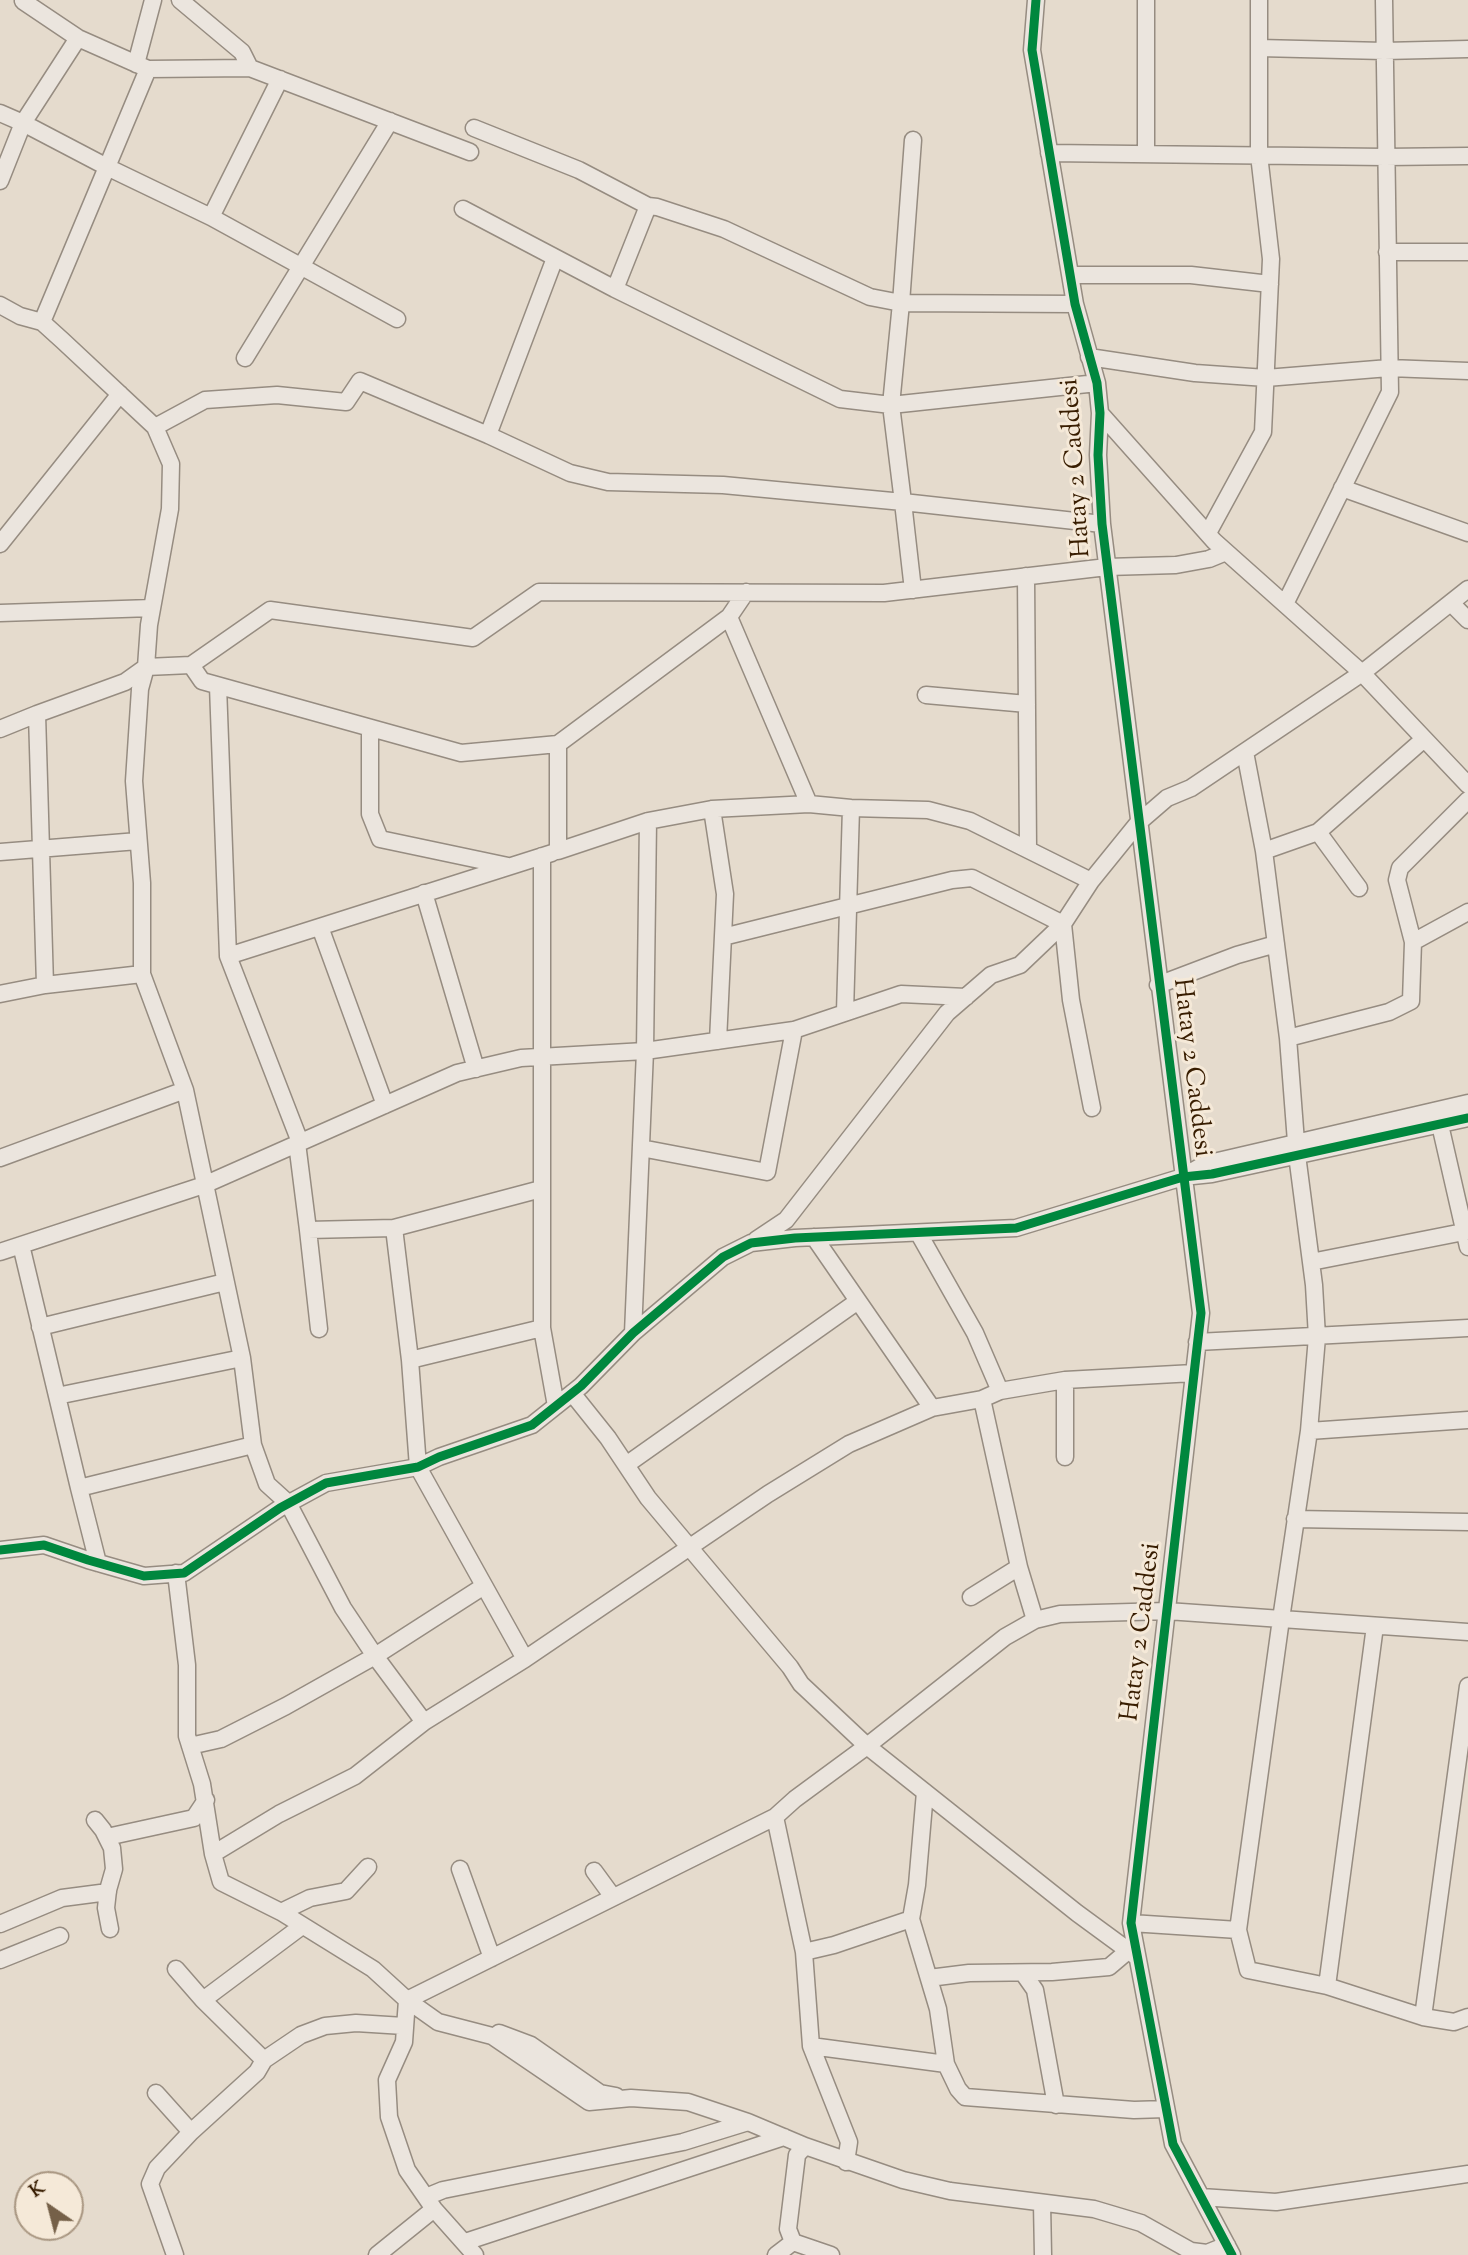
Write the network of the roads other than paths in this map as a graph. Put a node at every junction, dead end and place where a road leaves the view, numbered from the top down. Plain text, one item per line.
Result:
1 (153, 0) edge
2 (180, 0) edge
3 (1036, 0) edge
4 (1146, 0) edge
5 (1259, 0) edge
6 (1384, 0) edge
7 (23, 1) edge
8 (78, 38) junction
9 (1259, 48) junction
10 (1468, 49) edge
11 (1384, 51) junction
12 (142, 67) junction
13 (250, 68) junction
14 (280, 79) junction
15 (0, 113) edge
16 (390, 121) junction
17 (23, 123) junction
18 (474, 128) dead end
19 (913, 140) dead end
20 (470, 152) dead end
21 (1049, 152) junction
22 (1146, 154) junction
23 (1259, 155) junction
24 (1468, 156) edge
25 (1385, 157) junction
26 (107, 167) junction
27 (0, 181) edge
28 (648, 206) junction
29 (463, 209) dead end
30 (211, 217) junction
31 (1387, 252) junction
32 (1468, 252) edge
33 (555, 258) junction
34 (302, 266) junction
35 (1070, 275) junction
36 (1270, 284) junction
37 (615, 289) junction
38 (901, 303) junction
39 (1075, 304) junction
40 (0, 305) edge
41 (397, 319) dead end
42 (42, 322) junction
43 (1089, 357) junction
44 (245, 358) dead end
45 (1389, 368) junction
46 (1468, 371) edge
47 (1266, 378) junction
48 (1097, 383) junction
49 (120, 394) junction
50 (891, 405) junction
51 (1100, 413) junction
52 (155, 427) junction
53 (488, 435) junction
54 (1342, 488) junction
55 (903, 502) junction
56 (1102, 524) junction
57 (1208, 533) junction
58 (1468, 533) edge
59 (0, 544) edge
60 (1226, 552) junction
61 (1107, 567) junction
62 (1026, 576) junction
63 (1468, 589) edge
64 (913, 590) junction
65 (746, 592) junction
66 (1451, 603) junction
67 (1285, 604) junction
68 (152, 608) junction
69 (0, 612) edge
70 (729, 617) junction
71 (1468, 620) edge
72 (191, 665) junction
73 (146, 667) junction
74 (1362, 673) junction
75 (218, 686) junction
76 (926, 695) dead end
77 (1027, 704) junction
78 (37, 714) junction
79 (0, 729) edge
80 (370, 729) junction
81 (1424, 739) junction
82 (558, 744) junction
83 (1245, 751) junction
84 (1468, 785) edge
85 (1468, 800) edge
86 (809, 804) junction
87 (851, 808) junction
88 (712, 809) junction
89 (648, 821) junction
90 (1138, 823) junction
91 (1318, 832) junction
92 (138, 841) junction
93 (40, 848) junction
94 (1028, 848) junction
95 (1264, 851) junction
96 (0, 852) edge
97 (550, 854) junction
98 (509, 866) junction
99 (1091, 881) junction
100 (832, 885) dead end
101 (849, 885) junction
102 (1359, 888) dead end
103 (424, 893) junction
104 (848, 907) junction
105 (1468, 912) edge
106 (1062, 924) junction
107 (320, 927) junction
108 (723, 937) junction
109 (1413, 942) junction
110 (1276, 944) junction
111 (228, 956) junction
112 (142, 974) junction
113 (46, 985) junction
114 (1158, 985) junction
115 (0, 994) edge
116 (966, 997) junction
117 (845, 1012) junction
118 (794, 1030) junction
119 (1288, 1038) junction
120 (718, 1041) junction
121 (645, 1051) junction
122 (542, 1057) junction
123 (476, 1069) junction
124 (184, 1090) junction
125 (1468, 1103) edge
126 (385, 1105) junction
127 (1092, 1108) dead end
128 (1438, 1117) junction
129 (1468, 1118) edge
130 (298, 1142) junction
131 (641, 1148) junction
132 (1297, 1149) junction
133 (0, 1158) edge
134 (1183, 1177) junction
135 (204, 1185) junction
136 (541, 1189) junction
137 (394, 1228) junction
138 (308, 1230) junction
139 (919, 1234) junction
140 (814, 1237) junction
141 (1467, 1237) edge
142 (751, 1243) junction
143 (21, 1245) junction
144 (1, 1246) edge
145 (1311, 1262) junction
146 (225, 1282) junction
147 (858, 1301) junction
148 (40, 1327) junction
149 (542, 1328) junction
150 (1468, 1328) edge
151 (319, 1329) dead end
152 (633, 1333) junction
153 (1317, 1337) junction
154 (1198, 1342) junction
155 (242, 1358) junction
156 (410, 1360) junction
157 (1194, 1373) junction
158 (1065, 1380) junction
159 (1000, 1391) junction
160 (572, 1393) junction
161 (57, 1396) junction
162 (982, 1399) junction
163 (556, 1406) junction
164 (932, 1408) junction
165 (1468, 1420) edge
166 (1310, 1431) junction
167 (253, 1445) junction
168 (1065, 1457) dead end
169 (626, 1465) junction
170 (418, 1467) junction
171 (79, 1488) junction
172 (288, 1503) junction
173 (1295, 1519) junction
174 (1468, 1522) edge
175 (690, 1548) junction
176 (0, 1550) edge
177 (98, 1563) junction
178 (1019, 1567) junction
179 (176, 1573) junction
180 (484, 1586) junction
181 (971, 1597) dead end
182 (1167, 1611) junction
183 (1281, 1619) junction
184 (1035, 1620) junction
185 (1375, 1626) junction
186 (1468, 1632) edge
187 (375, 1656) junction
188 (525, 1659) junction
189 (1468, 1686) edge
190 (424, 1722) junction
191 (190, 1746) junction
192 (867, 1746) junction
193 (925, 1792) junction
194 (206, 1800) junction
195 (775, 1816) junction
196 (95, 1820) dead end
197 (107, 1837) junction
198 (213, 1854) junction
199 (368, 1867) dead end
200 (460, 1869) dead end
201 (594, 1871) dead end
202 (108, 1892) junction
203 (612, 1898) junction
204 (281, 1912) junction
205 (911, 1919) junction
206 (1131, 1923) junction
207 (0, 1924) edge
208 (302, 1926) junction
209 (110, 1929) dead end
210 (1238, 1930) junction
211 (60, 1936) dead end
212 (804, 1952) junction
213 (1131, 1953) junction
214 (492, 1958) junction
215 (0, 1959) edge
216 (176, 1969) dead end
217 (1023, 1973) junction
218 (929, 1978) junction
219 (1327, 1986) junction
220 (203, 2000) junction
221 (407, 2000) junction
222 (1423, 2017) junction
223 (1468, 2017) edge
224 (404, 2026) junction
225 (811, 2046) junction
226 (264, 2060) junction
227 (946, 2064) junction
228 (156, 2093) dead end
229 (1056, 2105) junction
230 (1166, 2109) junction
231 (748, 2122) junction
232 (191, 2132) junction
233 (784, 2137) junction
234 (805, 2146) junction
235 (846, 2162) junction
236 (1468, 2174) edge
237 (1201, 2197) junction
238 (430, 2203) junction
239 (1042, 2203) junction
240 (793, 2242) junction
241 (470, 2249) edge
242 (1229, 2250) edge
243 (175, 2255) edge
244 (377, 2255) edge
245 (776, 2255) edge
246 (831, 2255) edge
247 (1043, 2255) edge

1 - 12 street
2 - 13 street
3 - 21 street, Hatay 2 Caddesi
4 - 22 street
5 - 9 street
6 - 11 street
7 - 8 street
8 - 12 street
8 - 17 street
9 - 11 street
9 - 23 street
10 - 11 street
11 - 25 street
12 - 13 street
12 - 26 street
13 - 14 street
14 - 16 street
14 - 30 street
15 - 17 street
16 - 20 street
16 - 34 street
17 - 26 street
17 - 27 street
18 - 28 street
19 - 38 street
21 - 22 street
21 - 35 street, Hatay 2 Caddesi
22 - 23 street
23 - 25 street
23 - 36 street
24 - 25 street
25 - 31 street
26 - 30 street
26 - 42 street
28 - 37 street
28 - 38 street
29 - 33 street
30 - 34 street
31 - 32 street
31 - 45 street
33 - 37 street
33 - 53 street
34 - 41 street
34 - 44 street
35 - 36 street
35 - 39 street, Hatay 2 Caddesi
36 - 47 street
37 - 50 street
38 - 39 street
38 - 50 street
39 - 43 street, Hatay 2 Caddesi
40 - 42 street
42 - 49 street
43 - 47 street
43 - 48 street, Hatay 2 Caddesi
45 - 46 street
45 - 47 street
45 - 54 street
47 - 57 street
48 - 50 street
48 - 51 street, Hatay 2 Caddesi
49 - 52 street
49 - 59 street
50 - 55 street
51 - 56 street, Hatay 2 Caddesi
51 - 57 street
52 - 53 street
52 - 68 street
53 - 55 street
54 - 58 street
54 - 67 street
55 - 56 street
55 - 64 street
56 - 61 street, Hatay 2 Caddesi
57 - 60 street
60 - 61 street
60 - 67 street
61 - 62 street
61 - 90 street, Hatay 2 Caddesi
62 - 64 street
62 - 77 street
63 - 66 street
64 - 65 street
65 - 70 street
65 - 72 street
66 - 71 street
66 - 74 street
67 - 74 street
68 - 69 street
68 - 73 street
70 - 82 street
70 - 86 street
72 - 73 street
72 - 75 street
73 - 78 street
73 - 92 street
74 - 81 street
74 - 83 street
75 - 80 street
75 - 111 street
76 - 77 street
77 - 94 street
78 - 79 street
78 - 93 street
80 - 82 street
80 - 98 street
81 - 84 street
81 - 91 street
82 - 97 street
83 - 90 street
83 - 95 street
85 - 109 street
86 - 87 street
86 - 88 street
87 - 94 street
87 - 101 street
88 - 89 street
88 - 108 street
89 - 97 street
89 - 121 street
90 - 99 street
90 - 114 street, Hatay 2 Caddesi
91 - 95 street
91 - 102 street
92 - 93 street
92 - 112 street
93 - 96 street
93 - 113 street
94 - 99 street
95 - 110 street
97 - 98 street
97 - 122 street
98 - 103 street
99 - 106 street
100 - 101 street
101 - 104 street
103 - 107 street
103 - 123 street
104 - 106 street
104 - 108 street
104 - 117 street
105 - 109 street
106 - 116 street
106 - 127 street
107 - 111 street
107 - 126 street
108 - 120 street
109 - 119 street
110 - 114 street
110 - 119 street
111 - 130 street
112 - 113 street
112 - 124 street
113 - 115 street
114 - 134 street, Hatay 2 Caddesi
116 - 117 street
116 - 142 street
117 - 118 street
118 - 120 street
118 - 131 street
119 - 132 street
120 - 121 street
121 - 122 street
121 - 131 street
122 - 123 street
122 - 136 street
123 - 126 street
124 - 133 street
124 - 135 street
125 - 128 street
126 - 130 street
128 - 129 street
128 - 132 street
128 - 141 street
130 - 135 street
130 - 138 street
131 - 152 street
132 - 134 street
132 - 145 street
134 - 139 street
134 - 154 street, Hatay 2 Caddesi
135 - 143 street
135 - 146 street
136 - 137 street
136 - 149 street
137 - 138 street
137 - 156 street
138 - 151 street
139 - 140 street
139 - 159 street
140 - 142 street
140 - 147 street
141 - 145 street
142 - 152 street
143 - 144 street
143 - 148 street
145 - 153 street
146 - 148 street
146 - 155 street
147 - 164 street
147 - 169 street
148 - 161 street
149 - 156 street
149 - 163 street
150 - 153 street
152 - 160 street
153 - 154 street
153 - 166 street
154 - 157 street, Hatay 2 Caddesi
155 - 161 street
155 - 167 street
156 - 170 street
157 - 158 street
157 - 182 street, Hatay 2 Caddesi
158 - 159 street
158 - 168 street
159 - 162 street
160 - 163 street
160 - 169 street
161 - 171 street
162 - 164 street
162 - 178 street
163 - 170 street
164 - 175 street
165 - 166 street
166 - 173 street
167 - 171 street
167 - 172 street
169 - 175 street
170 - 172 street
170 - 180 street
171 - 177 street
172 - 179 street
172 - 187 street
173 - 174 street
173 - 183 street
175 - 188 street
175 - 192 street
176 - 177 street
177 - 179 street
178 - 181 street
178 - 184 street
179 - 191 street
180 - 187 street
180 - 188 street
182 - 183 street
182 - 184 street
182 - 206 street, Hatay 2 Caddesi
183 - 185 street
183 - 210 street
184 - 192 street
185 - 186 street
185 - 219 street
187 - 190 street
187 - 191 street
188 - 190 street
189 - 222 street
190 - 198 street
191 - 194 street
192 - 193 street
192 - 195 street
193 - 205 street
193 - 213 street
194 - 197 street
194 - 198 street
195 - 203 street
195 - 212 street
196 - 197 street
197 - 202 street
198 - 204 street
199 - 204 street
200 - 214 street
201 - 203 street
202 - 207 street
202 - 209 street
203 - 214 street
204 - 208 street
205 - 212 street
205 - 218 street
206 - 210 street
206 - 213 street, Hatay 2 Caddesi
208 - 220 street
208 - 221 street
210 - 219 street
211 - 215 street
212 - 225 street
213 - 217 street
213 - 230 street, Hatay 2 Caddesi
214 - 221 street
216 - 220 street
217 - 218 street
217 - 229 street
218 - 227 street
219 - 222 street
220 - 226 street
221 - 224 street
221 - 231 street
222 - 223 street
224 - 226 street
224 - 238 street
225 - 227 street
225 - 235 street
226 - 232 street
227 - 229 street
228 - 232 street
229 - 230 street
230 - 237 street, Hatay 2 Caddesi
231 - 233 street
231 - 238 street
232 - 243 street
233 - 234 street
233 - 241 street
234 - 235 street
234 - 240 street
235 - 239 street
236 - 237 street
237 - 242 street, Hatay 2 Caddesi
238 - 241 street
238 - 244 street
239 - 242 street
239 - 247 street
240 - 245 street
240 - 246 street

